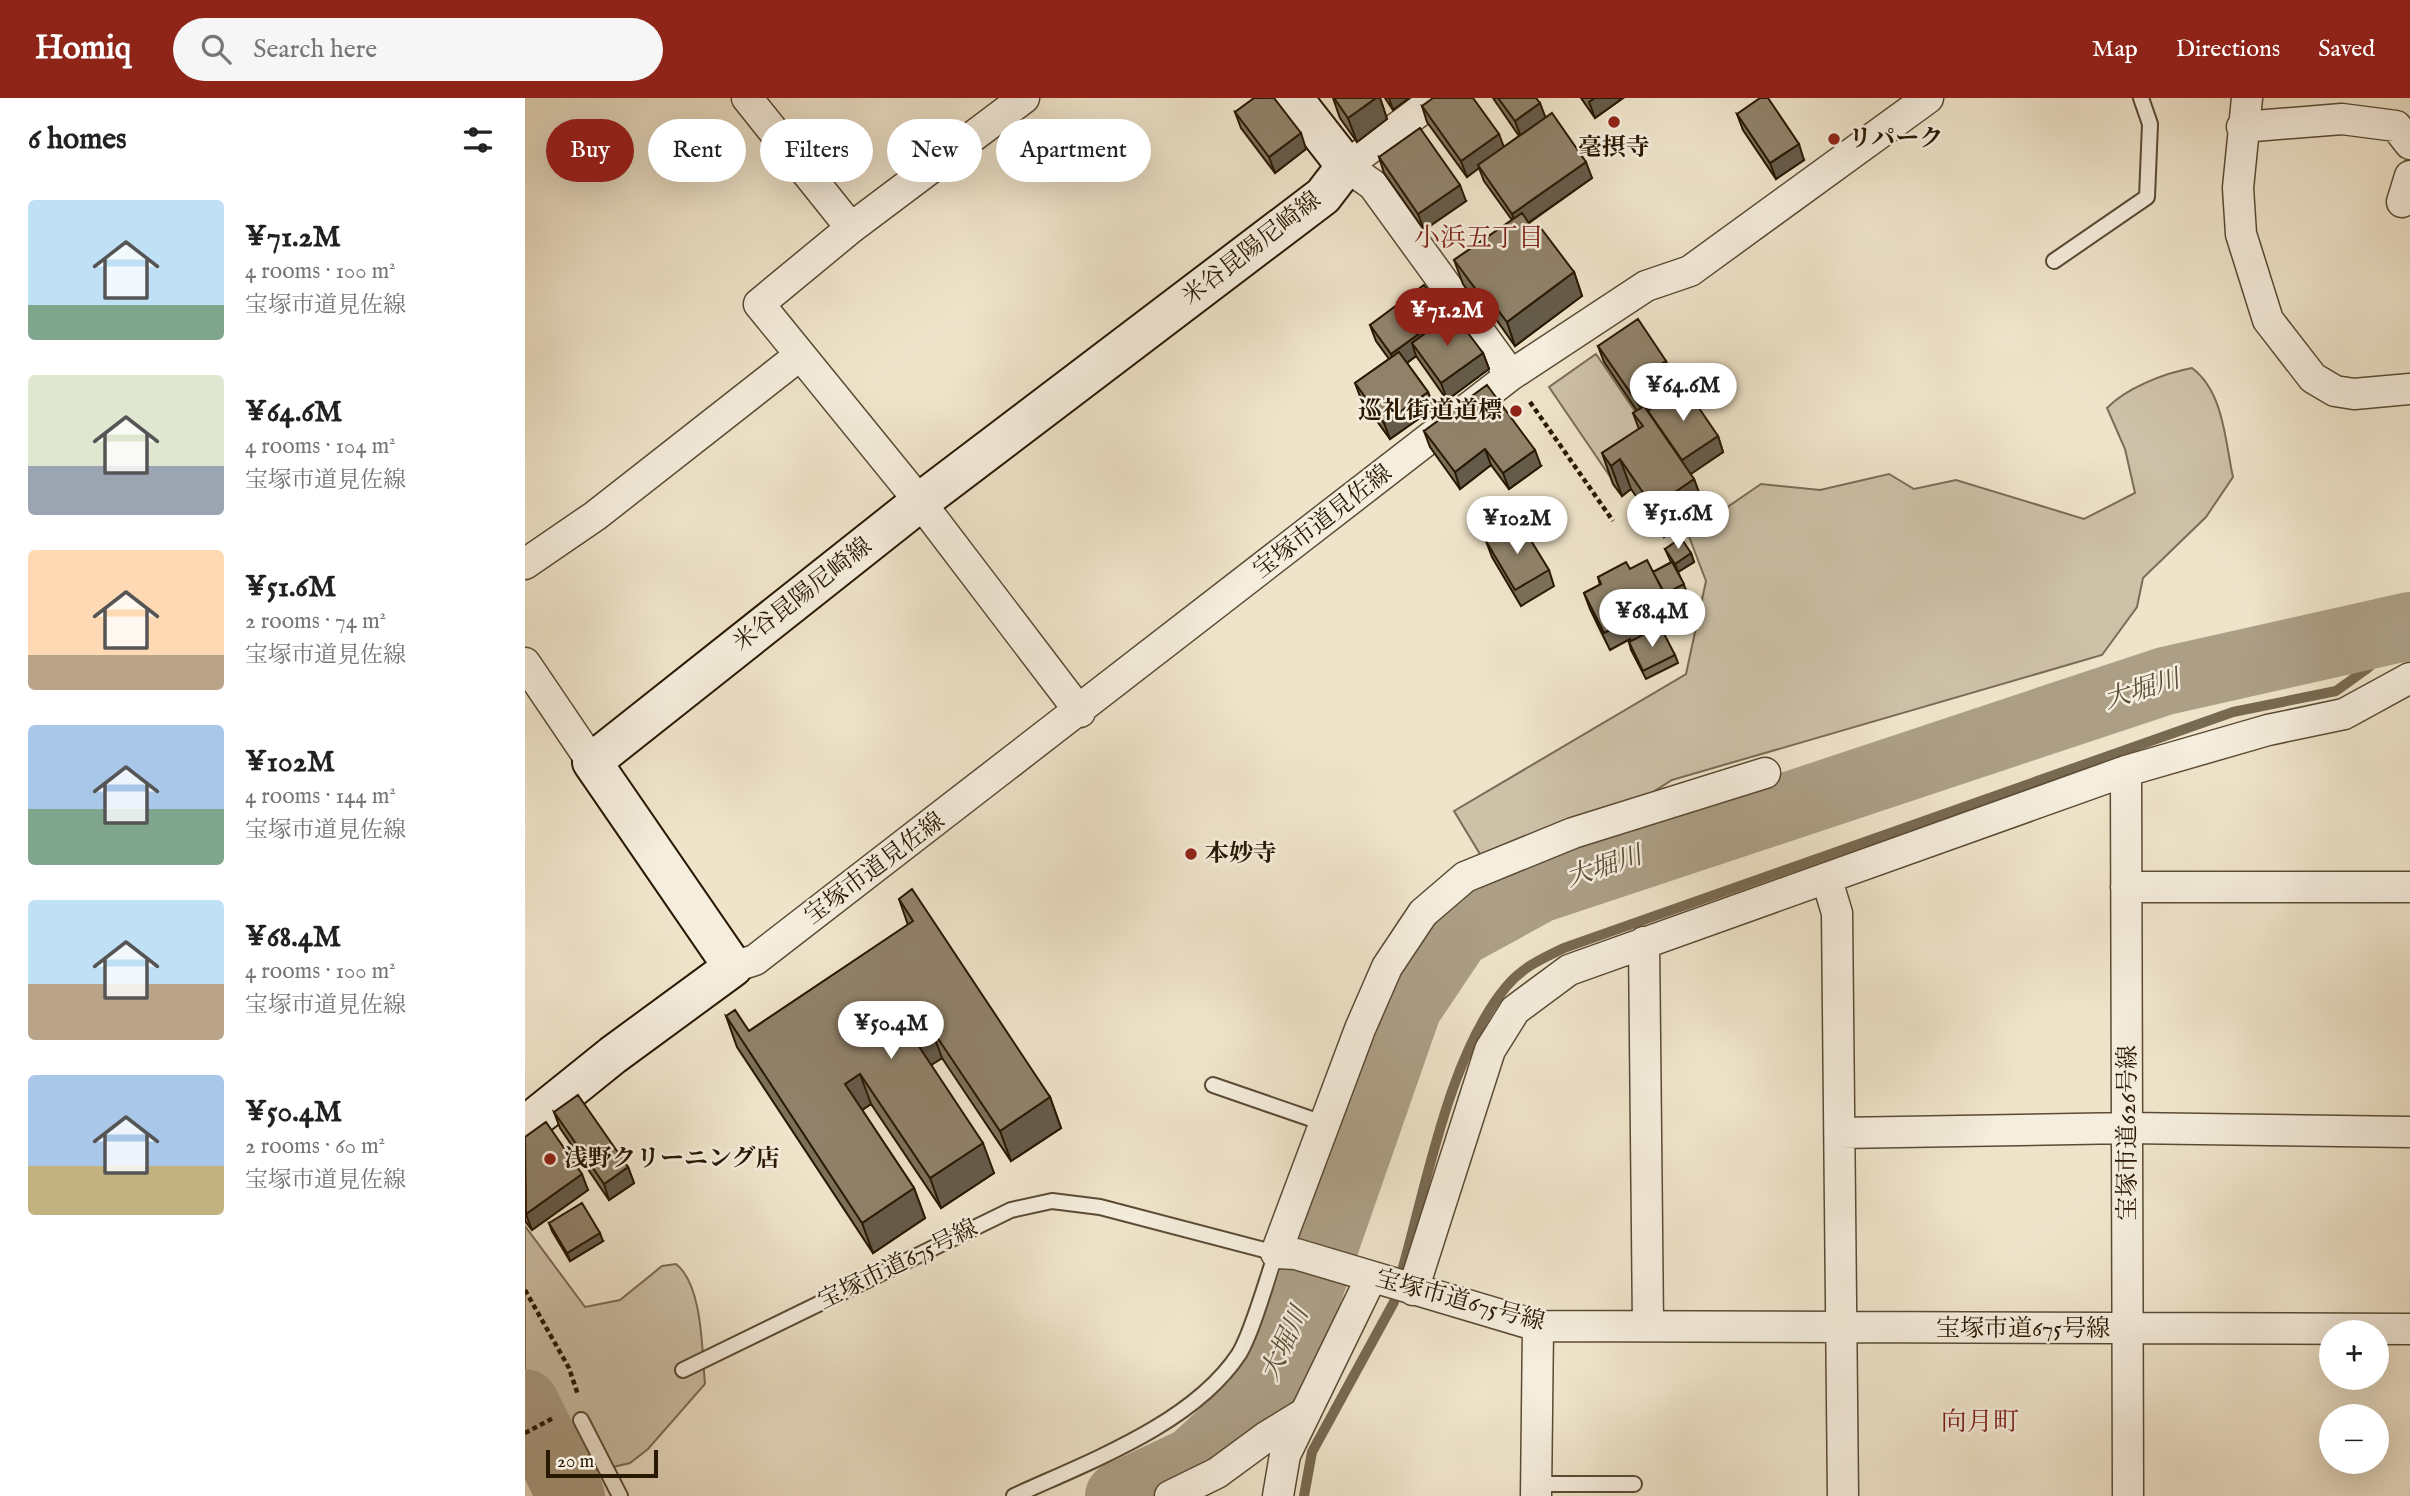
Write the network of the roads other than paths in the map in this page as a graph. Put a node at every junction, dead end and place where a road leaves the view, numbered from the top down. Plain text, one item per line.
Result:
1 (747, 98) edge
2 (1024, 98) edge
3 (1293, 98) edge
4 (1437, 98) edge
5 (1928, 98) edge
6 (2141, 98) edge
7 (2245, 112) edge
8 (2410, 144) edge
9 (1346, 166) junction
10 (851, 228) junction
11 (2054, 261) dead end
12 (799, 356) junction
13 (1511, 375) junction
14 (2410, 389) edge
15 (920, 502) junction
16 (525, 564) edge
17 (525, 663) edge
18 (2410, 678) edge
19 (1080, 712) junction
20 (592, 762) junction
21 (2126, 771) junction
22 (1765, 773) dead end
23 (1827, 880) junction
24 (2126, 887) junction
25 (2410, 887) edge
26 (1644, 942) junction
27 (733, 967) junction
28 (1213, 1085) dead end
29 (1326, 1124) junction
30 (525, 1126) edge
31 (2128, 1128) junction
32 (2410, 1132) edge
33 (1840, 1133) junction
34 (1286, 1254) junction
35 (1361, 1275) junction
36 (1413, 1290) junction
37 (1538, 1326) junction
38 (1648, 1326) junction
39 (1841, 1328) junction
40 (2129, 1329) junction
41 (2410, 1329) edge
42 (683, 1370) dead end
43 (1305, 1413) junction
44 (581, 1420) road end
45 (1634, 1484) dead end
46 (1536, 1490) edge
47 (621, 1496) edge
48 (1014, 1496) edge
49 (1170, 1496) edge
50 (1278, 1496) edge
51 (1843, 1496) edge
52 (2128, 1496) edge

1 - 10 street
2 - 10 street
3 - 9 main road
4 - 9 street
5 - 13 street, 宝塚市道見佐線
6 - 11 lane
7 - 8 street
7 - 14 street
9 - 13 street
9 - 15 main road, 米谷昆陽尼崎線
10 - 12 street
12 - 15 street
12 - 16 street
13 - 19 street, 宝塚市道見佐線
15 - 19 street
15 - 20 main road, 米谷昆陽尼崎線
17 - 20 street
18 - 21 street
19 - 27 street, 宝塚市道見佐線
20 - 27 main road
21 - 23 street
21 - 24 street, 宝塚市道626号線
22 - 29 street
23 - 26 street
23 - 33 street
24 - 25 street
24 - 31 street, 宝塚市道626号線
26 - 36 street
26 - 38 street
27 - 30 main road
28 - 29 lane
29 - 34 street
31 - 32 street
31 - 33 street
31 - 40 street, 宝塚市道626号線
33 - 39 street
34 - 35 street, 宝塚市道675号線
34 - 42 lane, 宝塚市道675号線
34 - 48 lane
35 - 36 street, 宝塚市道675号線
35 - 43 street
36 - 37 street, 宝塚市道675号線
37 - 38 street, 宝塚市道675号線
37 - 46 street
38 - 39 street, 宝塚市道675号線
39 - 40 street, 宝塚市道675号線
39 - 51 street
40 - 41 street, 宝塚市道675号線
40 - 52 street, 宝塚市道626号線
43 - 49 street
43 - 50 street
44 - 47 lane
45 - 46 lane

